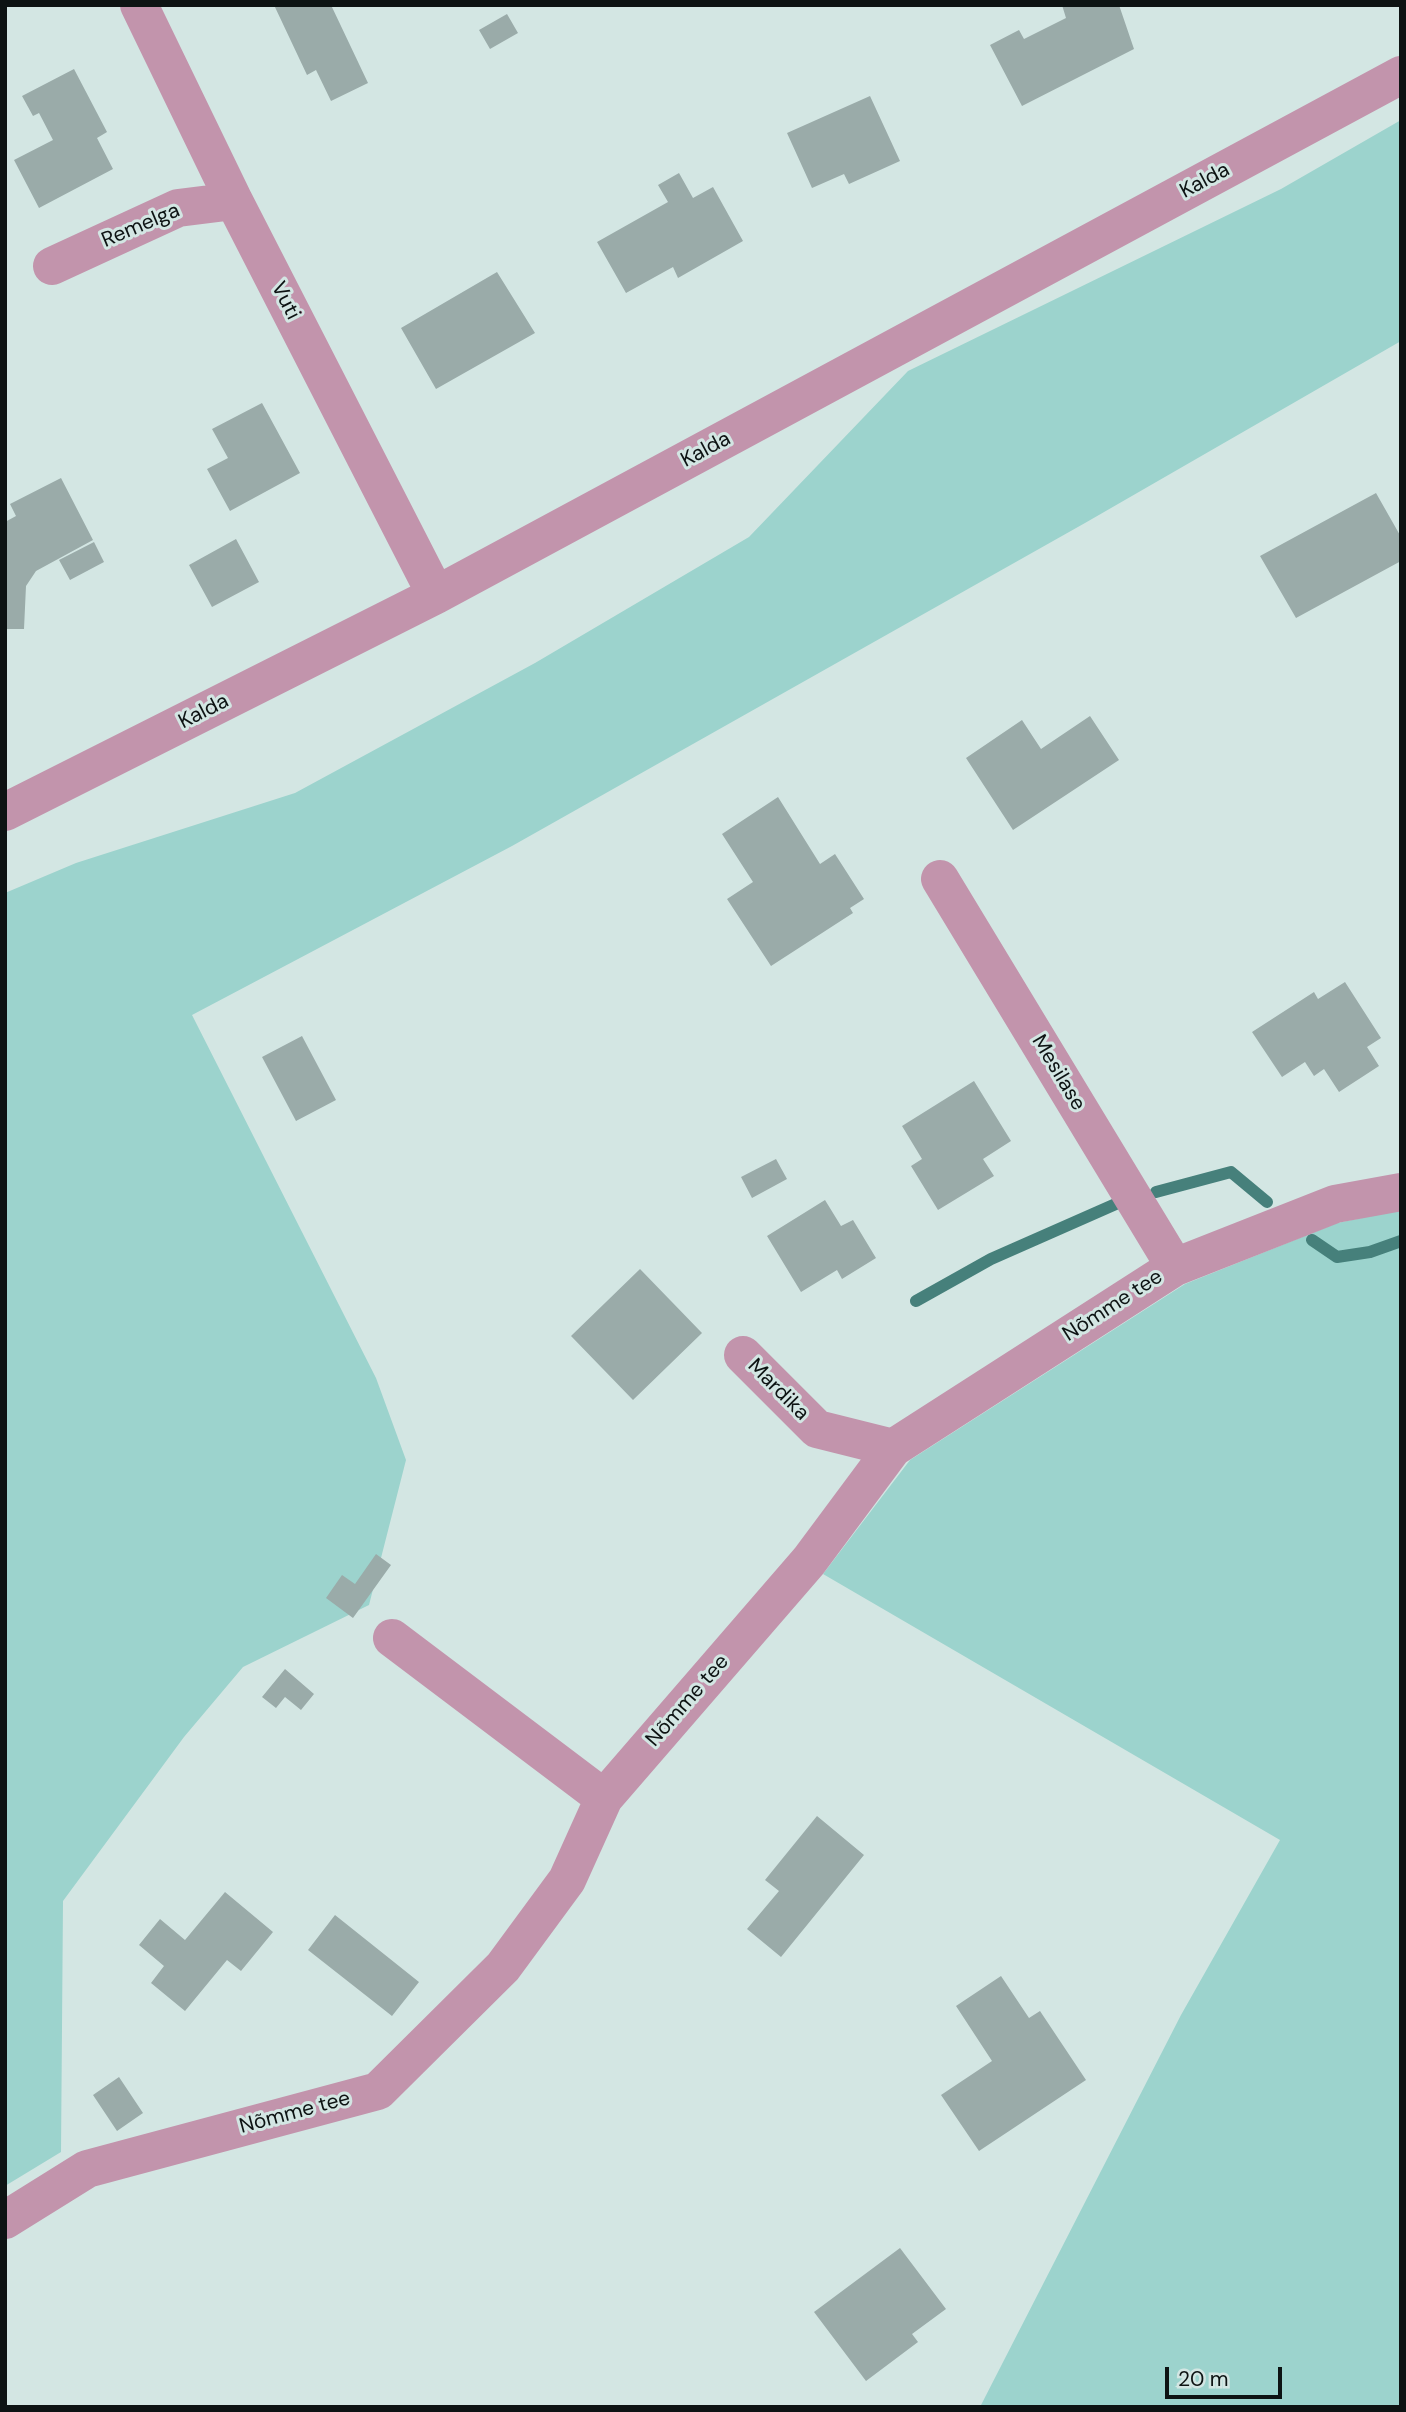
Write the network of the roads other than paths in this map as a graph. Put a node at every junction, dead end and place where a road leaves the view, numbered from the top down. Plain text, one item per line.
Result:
1 (139, 5) edge
2 (1401, 75) edge
3 (234, 201) junction
4 (52, 266) dead end
5 (436, 595) junction
6 (5, 812) edge
7 (940, 879) dead end
8 (1401, 1192) edge
9 (1175, 1267) junction
10 (743, 1355) dead end
11 (893, 1448) junction
12 (392, 1639) dead end
13 (604, 1798) junction
14 (5, 2221) edge

1 - 3 street, Vuti
2 - 5 street, Kalda
3 - 4 street, Remelga
3 - 5 street, Vuti
5 - 6 street, Kalda
7 - 9 street, Mesilase
8 - 9 street, Nõmme tee
9 - 11 street, Nõmme tee
10 - 11 street, Mardika
11 - 13 street, Nõmme tee
12 - 13 street
13 - 14 street, Nõmme tee

